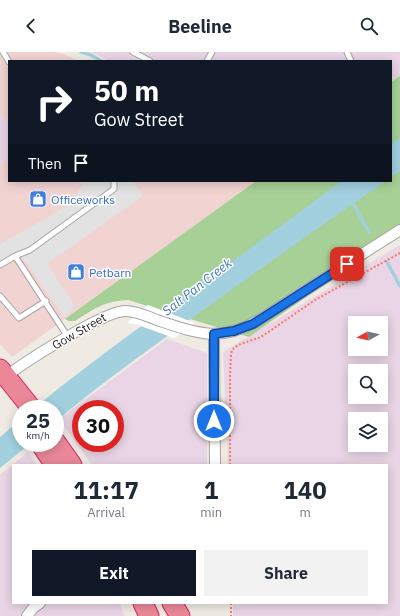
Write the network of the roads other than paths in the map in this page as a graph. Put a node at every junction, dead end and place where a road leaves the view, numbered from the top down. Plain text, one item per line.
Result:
1 (133, 52) edge
2 (148, 60) edge
3 (114, 182) edge
4 (400, 230) edge
5 (15, 256) junction
6 (0, 265) edge
7 (0, 296) edge
8 (46, 301) junction
9 (214, 334) junction
10 (68, 337) junction
11 (2, 379) edge
12 (14, 400) edge
13 (46, 452) edge
14 (63, 452) edge
15 (54, 464) edge
16 (71, 464) edge
17 (215, 464) edge
18 (39, 604) edge
19 (143, 604) edge
20 (160, 604) edge
21 (173, 604) edge
22 (27, 616) edge
23 (149, 616) edge
24 (167, 616) edge
25 (180, 616) edge

1 - 2 lane
3 - 5 lane
4 - 9 street, Gow Street
5 - 6 lane
5 - 8 lane
7 - 8 lane
8 - 10 lane
9 - 10 street, Gow Street
9 - 17 street
10 - 11 street, Gow Street
11 - 12 highway
13 - 15 highway
14 - 16 highway
18 - 22 street
19 - 23 highway
20 - 24 highway
21 - 25 highway

